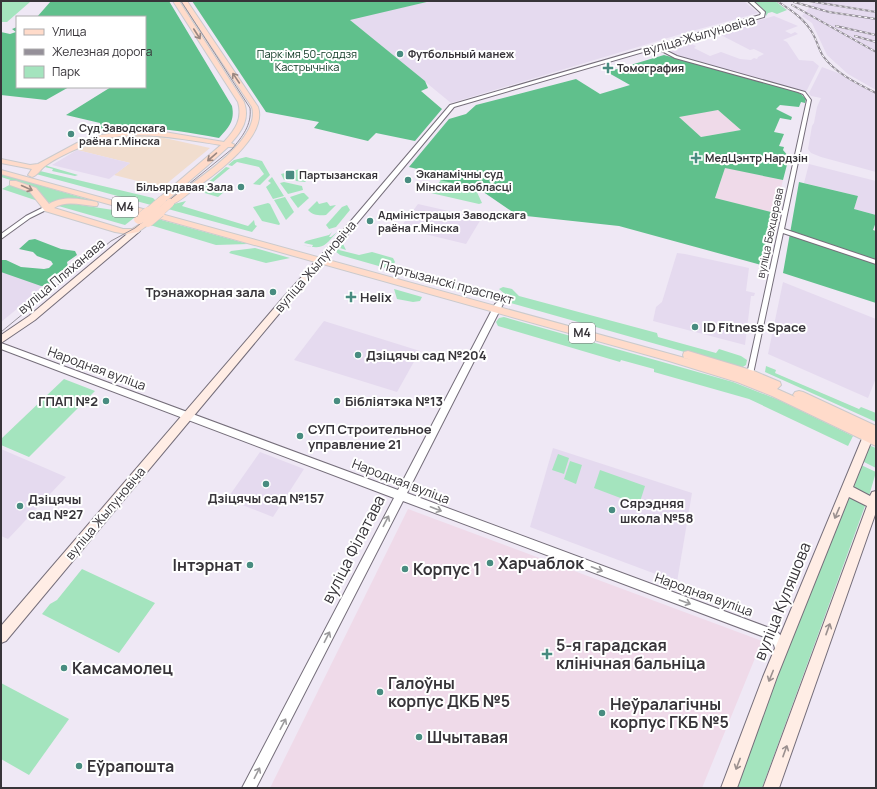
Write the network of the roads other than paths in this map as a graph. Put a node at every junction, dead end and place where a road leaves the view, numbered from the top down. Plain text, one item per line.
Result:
1 (176, 1) edge
2 (184, 1) edge
3 (750, 1) edge
4 (657, 47) junction
5 (226, 144) junction
6 (241, 146) junction
7 (1, 161) edge
8 (1, 166) edge
9 (40, 166) junction
10 (1, 172) edge
11 (32, 175) junction
12 (1, 179) edge
13 (168, 200) junction
14 (47, 209) junction
15 (139, 215) junction
16 (781, 230) junction
17 (136, 231) junction
18 (123, 232) junction
19 (1, 237) edge
20 (323, 259) junction
21 (876, 262) edge
22 (497, 307) junction
23 (1, 340) edge
24 (1, 346) edge
25 (745, 377) junction
26 (187, 416) junction
27 (873, 435) edge
28 (847, 490) junction
29 (399, 495) junction
30 (875, 500) edge
31 (2, 635) edge
32 (782, 651) junction
33 (249, 788) edge
34 (728, 788) edge
35 (771, 788) edge

1 -> 5 main road
6 -> 2 main road
3 - 4 street, вуліца Жылуновіча
4 - 16 street, вуліца Бехцерава
4 - 20 street, вуліца Жылуновіча
5 - 6 main road
5 - 9 main road
5 -> 13 main road
6 - 13 main road
7 - 9 main road
8 - 11 main road, Партызанскі праспект / М4
9 - 11 main road
10 - 15 main road, Партызанскі праспект / М4
11 - 20 main road, Партызанскі праспект / М4
12 -> 14 main road
13 - 15 main road, bridge
13 - 17 main road, bridge
14 - 15 main road
14 - 18 main road
14 - 19 street
15 - 18 main road
15 - 20 main road, Партызанскі праспект / М4
16 - 21 street
16 - 25 street, вуліца Бехцерава
17 - 18 main road
17 - 23 main road, вуліца Пляханава
18 - 23 main road, вуліца Пляханава
20 - 22 main road, Партызанскі праспект / М4
20 - 26 main road, вуліца Жылуновіча
22 - 25 main road, Партызанскі праспект / М4
22 - 29 street, вуліца Філатава
24 - 26 street, Народная вуліца
25 - 27 main road, Партызанскі праспект / М4
26 - 29 street, Народная вуліца
26 - 31 main road, вуліца Жылуновіча
27 - 28 main road, вуліца Куляшова
28 - 30 main road
28 -> 32 main road, вуліца Куляшова
29 -> 32 street, Народная вуліца
33 -> 29 street, вуліца Філатава
35 -> 30 main road
32 -> 34 main road, вуліца Куляшова

